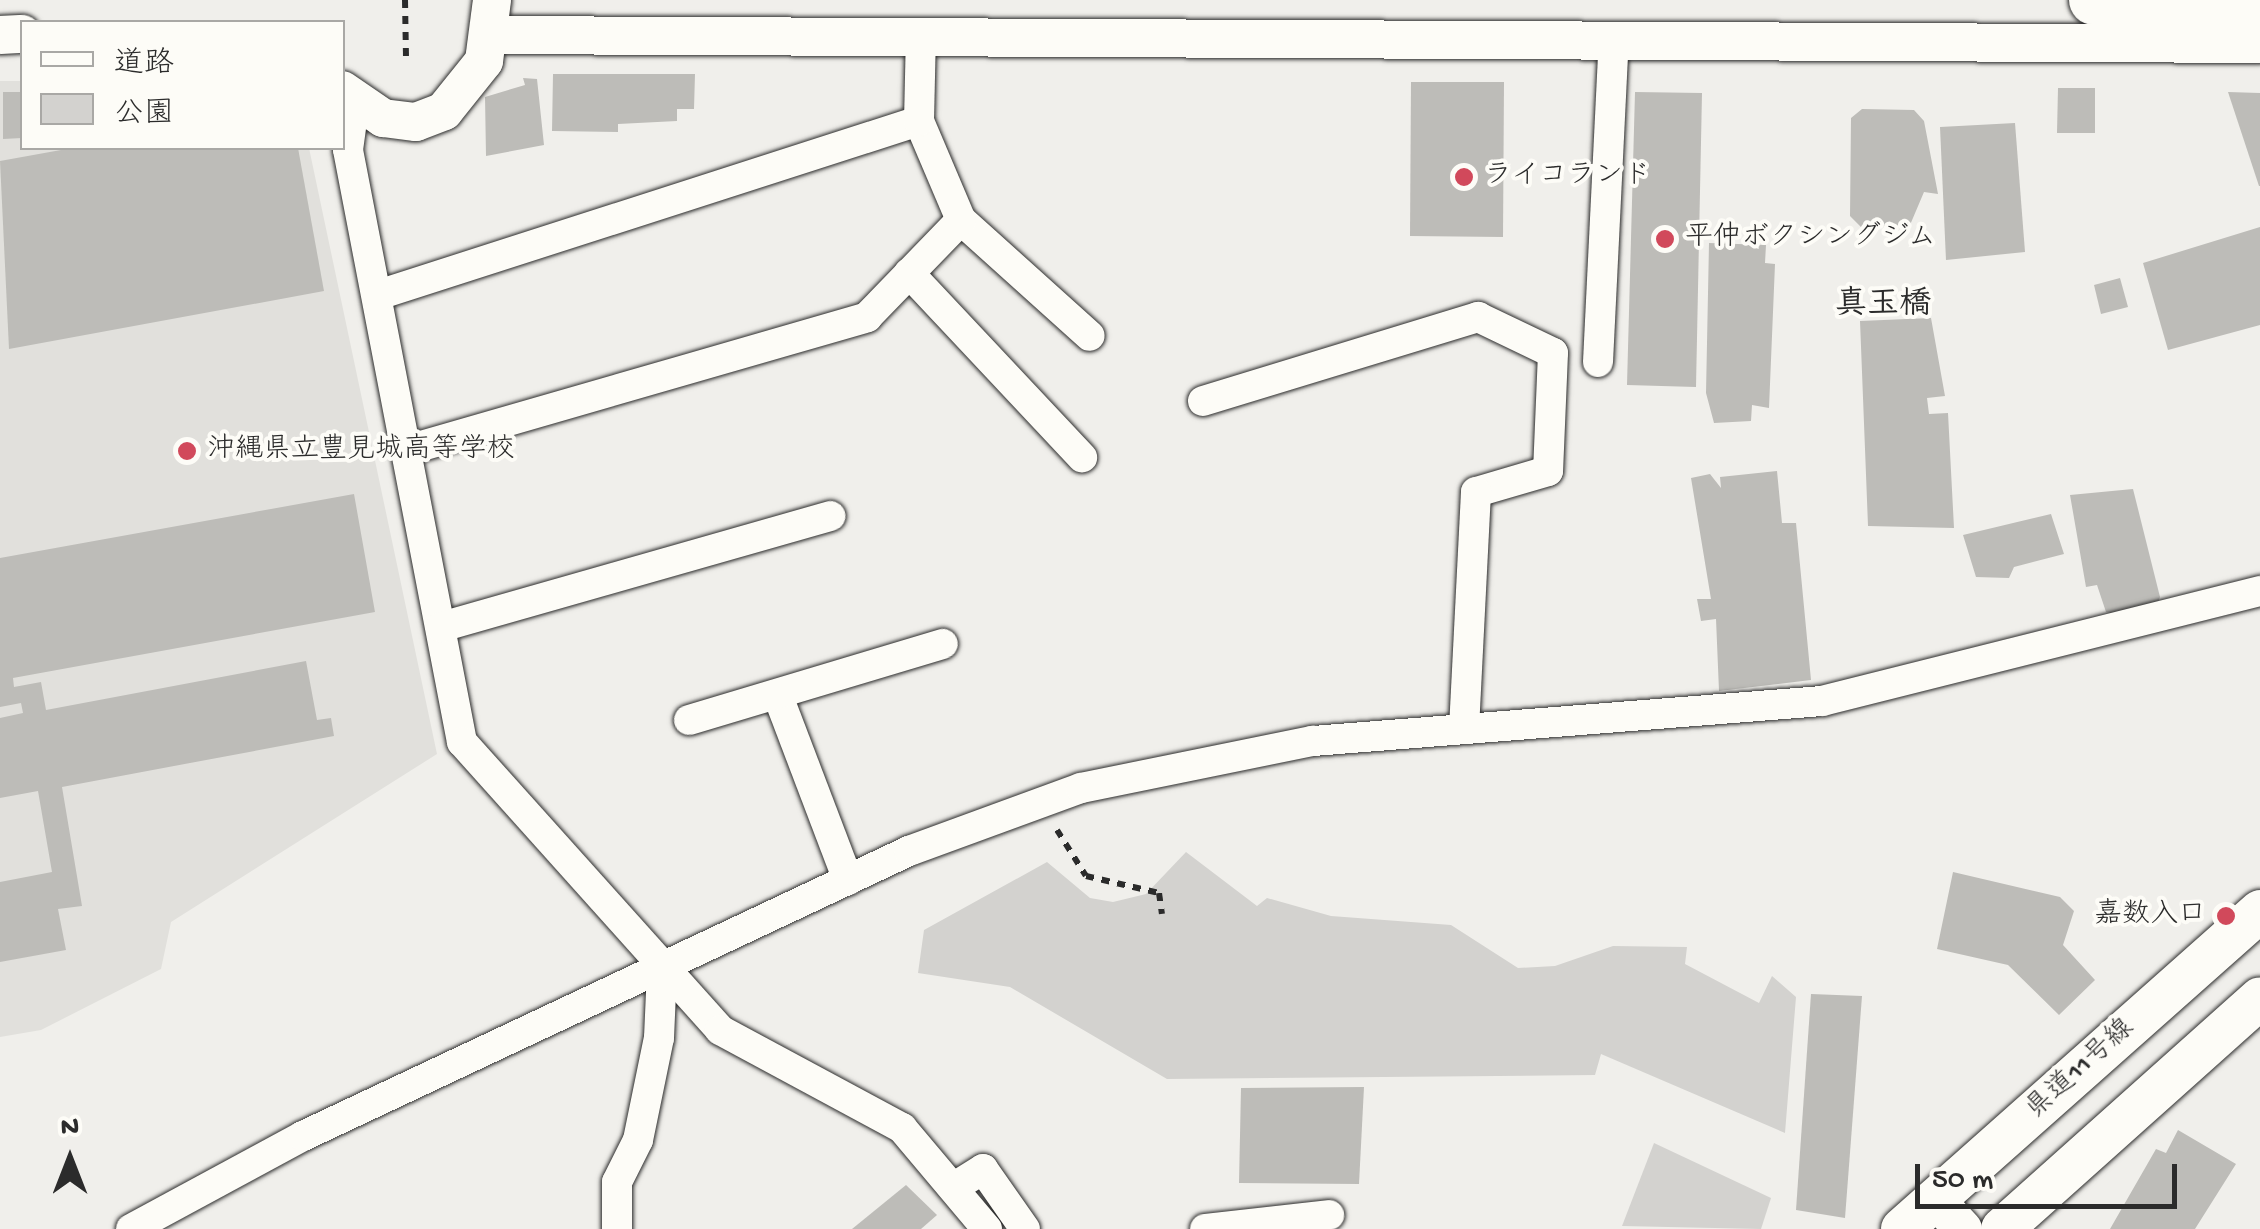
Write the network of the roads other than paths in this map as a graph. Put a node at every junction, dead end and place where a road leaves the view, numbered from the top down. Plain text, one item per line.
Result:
1 (2094, 0) edge
2 (2260, 1) edge
3 (493, 17) edge
4 (922, 36) junction
5 (1614, 40) junction
6 (2260, 44) edge
7 (348, 98) edge
8 (919, 121) junction
9 (961, 220) junction
10 (910, 273) junction
11 (378, 295) junction
12 (1090, 336) dead end
13 (1598, 362) dead end
14 (1203, 401) dead end
15 (411, 449) junction
16 (1082, 457) dead end
17 (831, 516) dead end
18 (2260, 591) edge
19 (441, 627) junction
20 (943, 644) dead end
21 (778, 696) junction
22 (689, 720) dead end
23 (1464, 729) junction
24 (848, 880) junction
25 (2260, 911) edge
26 (662, 969) junction
27 (2260, 998) edge
28 (956, 1186) junction
29 (1949, 1214) edge
30 (1329, 1216) dead end
31 (131, 1229) edge
32 (616, 1229) edge
33 (987, 1229) edge
34 (1024, 1229) edge
35 (1205, 1229) edge
36 (1902, 1229) edge
37 (2002, 1229) edge

1 - 2 highway
3 - 4 street
3 - 7 street
4 - 5 street
4 - 8 street
5 - 6 street
5 - 13 street
7 - 11 street
8 - 9 street
8 - 11 street
9 - 10 street
9 - 12 street
10 - 15 street
10 - 16 street
11 - 15 street
14 - 23 street
15 - 19 street
17 - 19 street
18 - 23 street
19 - 26 street
20 - 21 street
21 - 22 street
21 - 24 street
23 - 24 street
24 - 26 street
25 - 29 main road, 県道11号線
26 - 28 street
26 - 31 street
26 - 32 street
27 - 37 main road
28 - 33 street
28 - 34 street
29 - 36 main road, 県道11号線
30 - 35 street

